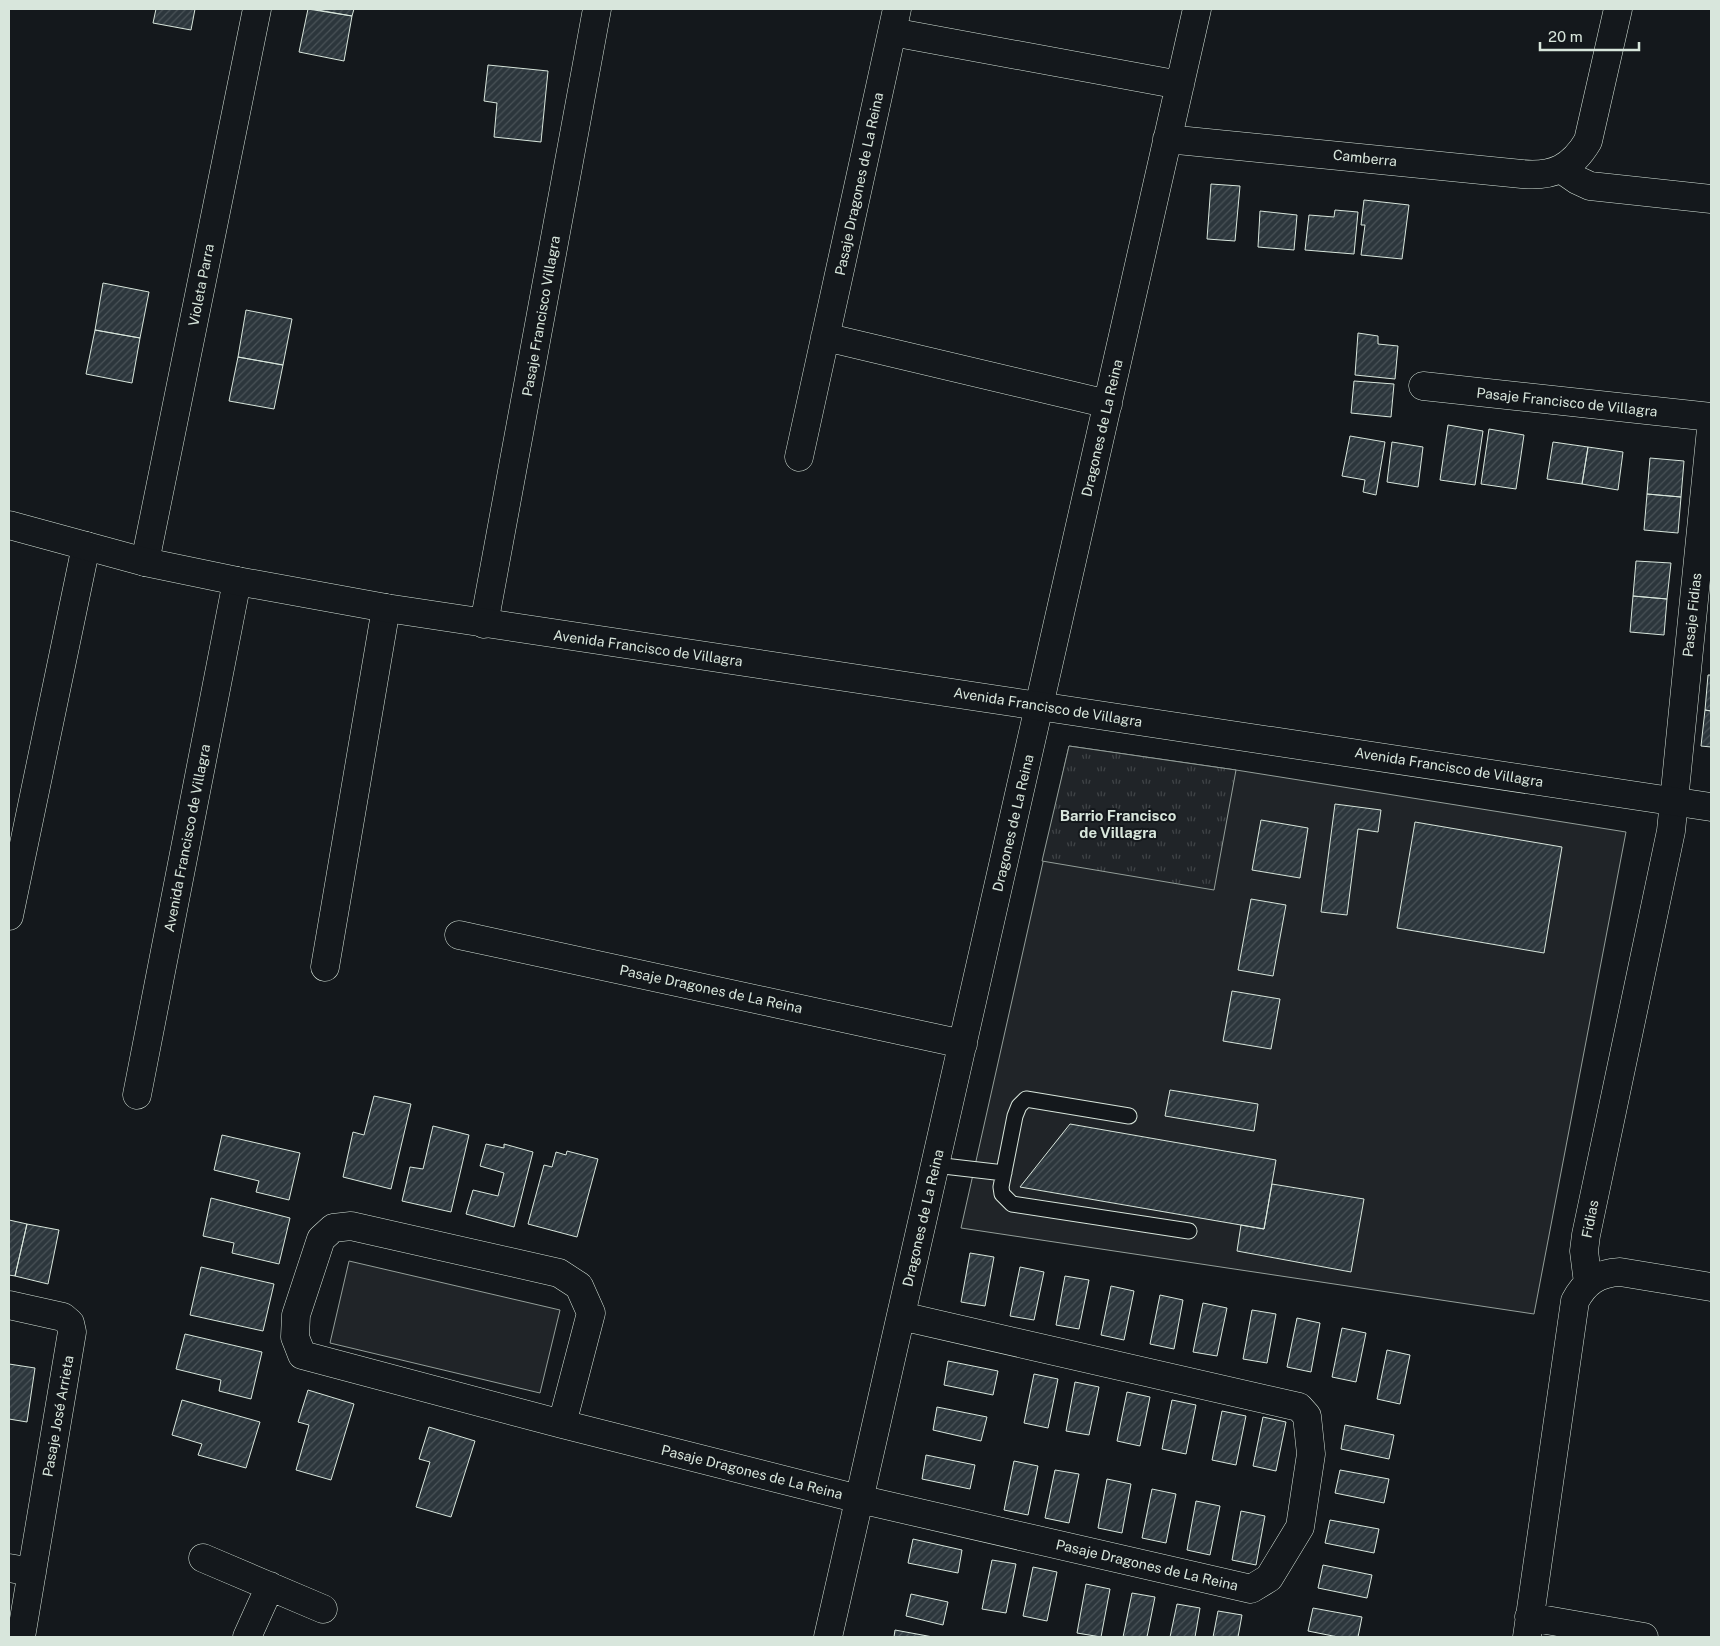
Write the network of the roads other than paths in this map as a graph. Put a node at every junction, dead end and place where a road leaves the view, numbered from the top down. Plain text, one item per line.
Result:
1 (257, 9) edge
2 (597, 9) edge
3 (1197, 9) edge
4 (1618, 9) edge
5 (895, 20) edge
6 (1180, 85) junction
7 (1167, 139) junction
8 (1561, 168) junction
9 (1711, 199) edge
10 (825, 337) junction
11 (1424, 386) dead end
12 (1108, 404) junction
13 (1711, 418) edge
14 (1711, 429) edge
15 (798, 457) dead end
16 (9, 525) edge
17 (86, 546) junction
18 (145, 562) junction
19 (237, 582) junction
20 (386, 608) junction
21 (484, 624) junction
22 (1040, 706) junction
23 (1673, 801) junction
24 (1711, 807) edge
25 (9, 916) edge
26 (459, 935) dead end
27 (325, 967) dead end
28 (963, 1044) junction
29 (137, 1095) dead end
30 (1129, 1116) dead end
31 (935, 1165) junction
32 (1004, 1173) junction
33 (1189, 1231) dead end
34 (1588, 1282) junction
35 (1711, 1287) edge
36 (9, 1305) edge
37 (901, 1316) junction
38 (562, 1424) junction
39 (859, 1499) junction
40 (203, 1558) dead end
41 (20, 1570) edge
42 (270, 1586) junction
43 (323, 1609) dead end
44 (1528, 1627) edge
45 (21, 1637) edge
46 (247, 1637) edge
47 (828, 1637) edge
48 (1644, 1637) edge

1 - 18 street, Violeta Parra
2 - 21 street, Pasaje Francisco Villagra
3 - 6 street, Dragones de La Reina
4 - 8 street, Camberra
5 - 6 street, Pasaje Dragones de La Reina
5 - 10 street, Pasaje Dragones de La Reina
6 - 7 street, Dragones de La Reina
7 - 8 street, Camberra
7 - 12 street, Dragones de La Reina
8 - 9 street
10 - 12 street
10 - 15 street, Pasaje Dragones de La Reina
11 - 13 street, Pasaje Francisco de Villagra
12 - 22 street, Dragones de La Reina
14 - 23 street, Pasaje Fidias
16 - 17 street, Avenida Francisco de Villagra
17 - 18 street, Avenida Francisco de Villagra
17 - 25 street
18 - 19 street, Avenida Francisco de Villagra
19 - 20 street, Avenida Francisco de Villagra
19 - 29 street, Avenida Francisco de Villagra
20 - 21 street, Avenida Francisco de Villagra
20 - 27 street
21 - 22 street, Avenida Francisco de Villagra
22 - 23 street, Avenida Francisco de Villagra
22 - 28 street, Dragones de La Reina
23 - 24 street, Avenida Francisco de Villagra
23 - 34 street, Fidias
26 - 28 street, Pasaje Dragones de La Reina
28 - 31 street, Dragones de La Reina
30 - 32 lane
31 - 32 lane
31 - 37 street, Dragones de La Reina
32 - 33 lane
34 - 35 street
34 - 44 street
36 - 41 street, Pasaje José Arrieta
37 - 39 street, Dragones de La Reina
37 - 39 street, Pasaje Dragones de La Reina
38 - 38 street, Pasaje Dragones de La Reina
38 - 39 street, Pasaje Dragones de La Reina
39 - 47 street, Dragones de La Reina
40 - 42 street
41 - 45 street, Pasaje José Arrieta
42 - 43 street
42 - 46 street
44 - 48 street

